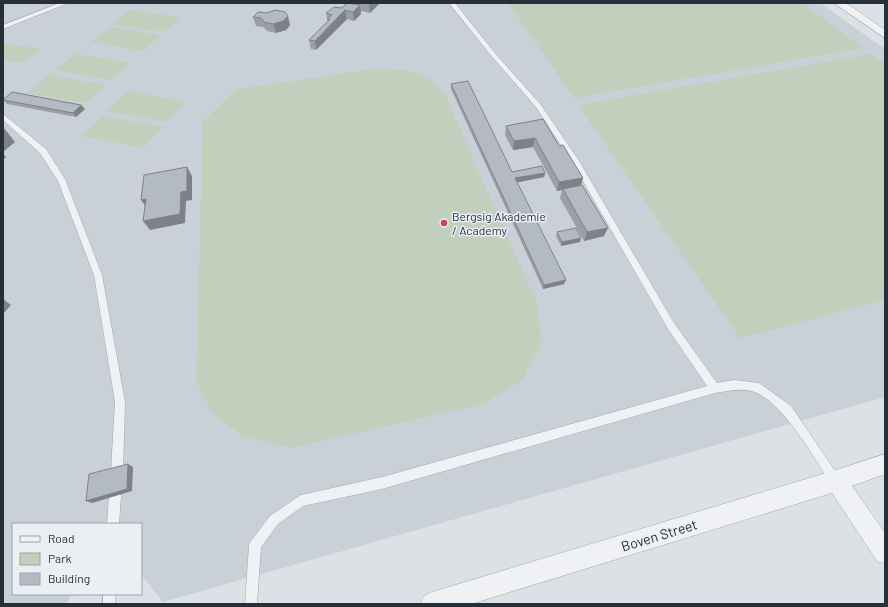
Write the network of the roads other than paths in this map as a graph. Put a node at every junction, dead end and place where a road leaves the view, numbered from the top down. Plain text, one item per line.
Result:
1 (65, 3) edge
2 (452, 3) edge
3 (839, 3) edge
4 (3, 27) edge
5 (885, 35) edge
6 (3, 116) edge
7 (715, 388) junction
8 (885, 464) edge
9 (117, 471) edge
10 (836, 481) junction
11 (115, 496) edge
12 (114, 523) edge
13 (885, 553) edge
14 (251, 604) edge
15 (432, 604) edge

1 - 4 lane
2 - 7 lane
3 - 5 street
6 - 9 lane
7 - 10 lane
7 - 14 lane
8 - 10 street, Boven Street
10 - 13 street
10 - 15 street, Boven Street
11 - 12 lane

